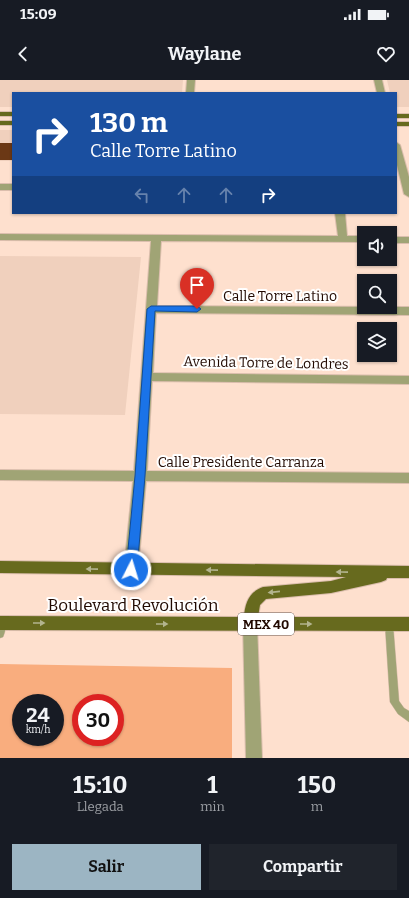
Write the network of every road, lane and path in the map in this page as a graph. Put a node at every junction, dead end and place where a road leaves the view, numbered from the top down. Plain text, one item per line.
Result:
1 (191, 80) edge
2 (378, 80) edge
3 (190, 92) edge
4 (381, 92) edge
5 (0, 114) edge
6 (12, 114) edge
7 (397, 116) edge
8 (409, 116) edge
9 (0, 122) edge
10 (12, 123) edge
11 (397, 124) edge
12 (409, 124) edge
13 (397, 149) edge
14 (0, 187) edge
15 (12, 187) edge
16 (409, 191) edge
17 (340, 214) edge
18 (0, 237) edge
19 (156, 238) junction
20 (343, 239) junction
21 (357, 239) edge
22 (397, 240) edge
23 (409, 240) edge
24 (151, 309) junction
25 (409, 310) edge
26 (146, 377) junction
27 (409, 380) edge
28 (0, 475) edge
29 (140, 476) junction
30 (409, 478) edge
31 (0, 567) edge
32 (131, 570) junction
33 (402, 572) edge
34 (250, 624) junction
35 (389, 624) junction
36 (409, 624) edge
37 (1, 626) edge
38 (409, 717) edge
39 (254, 758) edge

1 - 3 street
2 - 4 street
5 - 6 main road
7 - 8 main road
9 - 10 main road
11 - 12 main road
13 - 16 street
14 - 15 street
17 - 20 street
18 - 19 street
19 - 20 street
19 - 24 street
20 - 21 street
22 - 23 street
24 - 25 street, Calle Torre Latino
24 - 26 street
26 - 27 street, Avenida Torre de Londres
26 - 29 street
28 - 29 street, Calle Presidente Carranza
29 - 30 street, Calle Presidente Carranza
29 - 32 street
32 -> 31 main road
33 -> 32 main road
33 -> 34 main road
34 -> 35 main road, Boulevard Revolución / MEX 40
37 -> 34 main road, Boulevard Revolución / MEX 40
34 - 39 street
35 - 36 main road, Boulevard Revolución / MEX 40
35 - 38 lane

